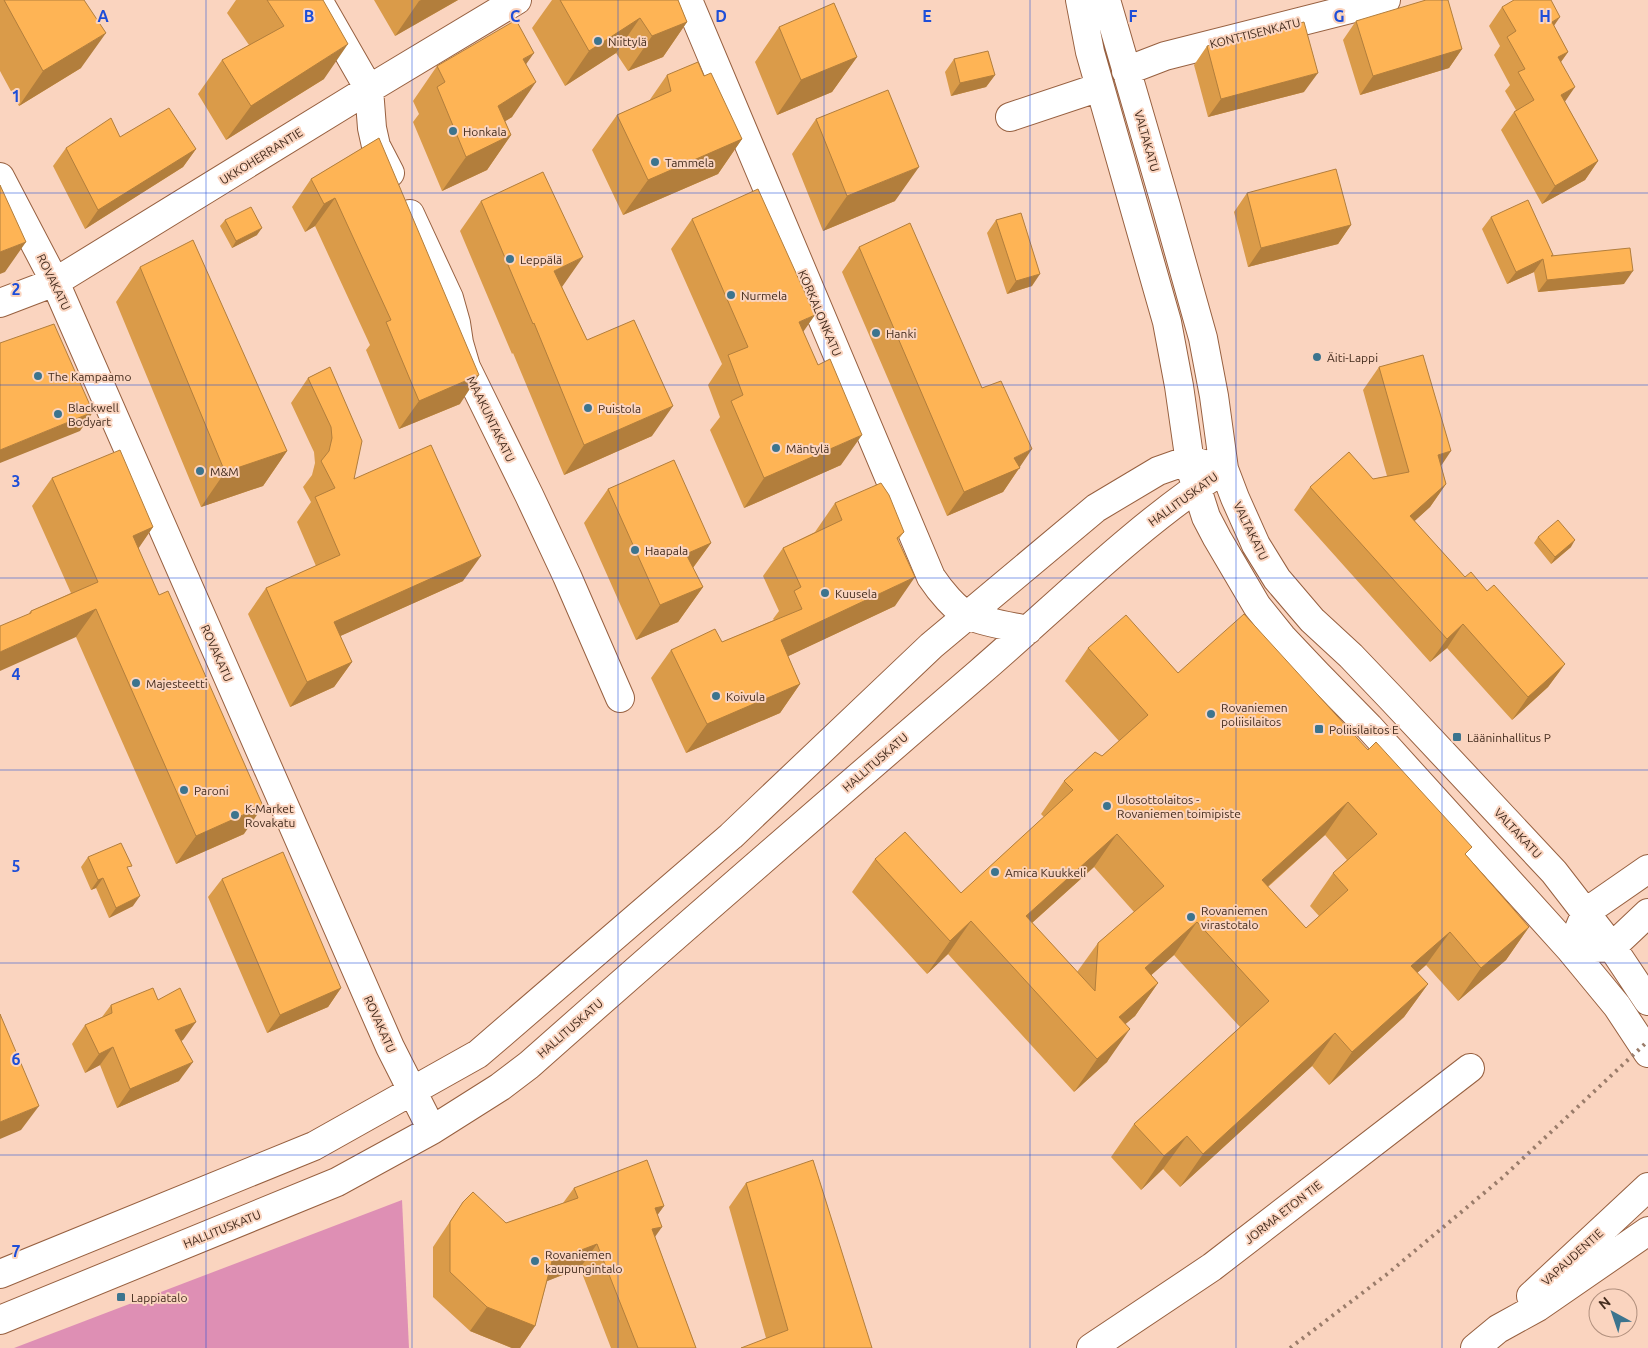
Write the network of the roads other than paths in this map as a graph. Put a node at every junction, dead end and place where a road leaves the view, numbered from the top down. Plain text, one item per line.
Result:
1 (318, 0) edge
2 (517, 0) edge
3 (688, 0) edge
4 (1080, 0) edge
5 (1106, 0) edge
6 (1386, 0) edge
7 (1126, 71) junction
8 (1100, 87) junction
9 (369, 89) junction
10 (1010, 117) dead end
11 (0, 177) edge
12 (55, 282) junction
13 (0, 303) edge
14 (1189, 460) junction
15 (1224, 469) junction
16 (1196, 488) junction
17 (968, 616) junction
18 (1028, 630) junction
19 (620, 698) dead end
20 (731, 836) junction
21 (1648, 869) edge
22 (692, 870) junction
23 (735, 883) junction
24 (1586, 912) junction
25 (1648, 913) edge
26 (1612, 947) junction
27 (1570, 949) junction
28 (1648, 1001) edge
29 (1648, 1053) edge
30 (1470, 1068) dead end
31 (412, 1092) junction
32 (432, 1130) junction
33 (1648, 1187) edge
34 (1648, 1231) edge
35 (0, 1274) edge
36 (0, 1320) edge
37 (1498, 1330) junction
38 (1091, 1348) edge
39 (1475, 1348) edge

1 - 9 street, MAAKUNTAKATU
2 - 9 street, UKKOHERRANTIE
3 - 17 street, KORKALONKATU
4 - 8 street
5 - 7 street, VALTAKATU
6 - 7 street, KONTTISENKATU
7 - 15 street, VALTAKATU
8 - 10 street
8 - 14 street
9 - 12 street, UKKOHERRANTIE
9 - 19 street, MAAKUNTAKATU
11 - 12 street, ROVAKATU
12 - 13 street, UKKOHERRANTIE
12 - 31 street, ROVAKATU
14 - 15 street, HALLITUSKATU
14 - 16 street
14 - 17 street
15 - 16 street, HALLITUSKATU
15 - 24 street, VALTAKATU
16 - 18 street, HALLITUSKATU
16 - 27 street
17 - 18 street
17 - 20 street
18 - 23 street, HALLITUSKATU
20 - 22 street
20 - 23 street
21 - 24 street
22 - 23 street
22 - 31 street
23 - 32 street, HALLITUSKATU
24 - 26 street, VALTAKATU
24 - 27 street
25 - 26 street
26 - 27 street
26 - 28 street, VALTAKATU
27 - 29 street
30 - 38 street, JORMA ETON TIE
31 - 32 street, ROVAKATU
31 - 35 street
32 - 36 street, HALLITUSKATU
33 - 37 street, VAPAUDENTIE
34 - 37 street, VAPAUDENTIE
37 - 39 street, VAPAUDENTIE

